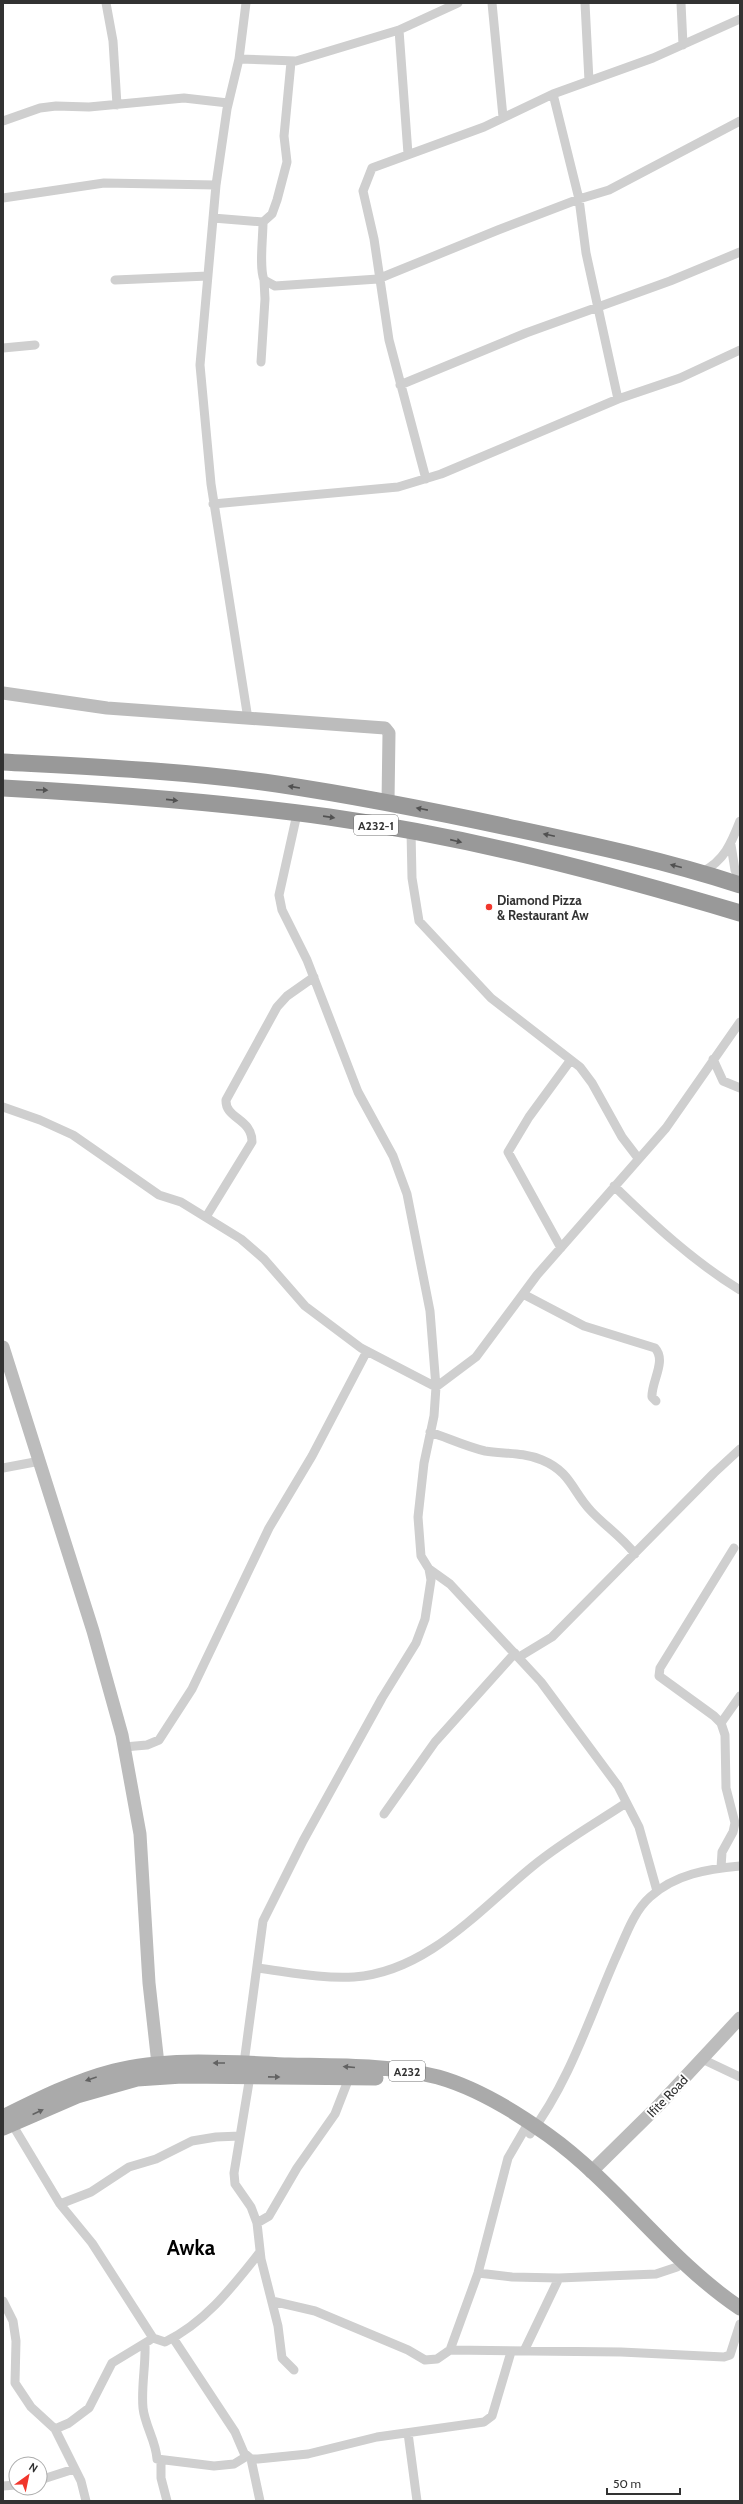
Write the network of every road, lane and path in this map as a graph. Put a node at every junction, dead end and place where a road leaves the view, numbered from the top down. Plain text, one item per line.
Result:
1 (106, 3) edge
2 (246, 3) edge
3 (458, 3) edge
4 (492, 3) edge
5 (585, 3) edge
6 (681, 3) edge
7 (740, 19) edge
8 (399, 30) junction
9 (683, 45) junction
10 (239, 59) junction
11 (292, 62) junction
12 (589, 81) junction
13 (552, 94) junction
14 (228, 103) junction
15 (117, 105) junction
16 (503, 117) junction
17 (3, 121) edge
18 (740, 121) edge
19 (408, 154) junction
20 (216, 185) junction
21 (3, 198) edge
22 (579, 199) junction
23 (213, 218) junction
24 (263, 222) junction
25 (740, 252) edge
26 (208, 276) junction
27 (378, 278) junction
28 (115, 280) dead end
29 (264, 280) junction
30 (598, 306) junction
31 (35, 344) dead end
32 (3, 348) edge
33 (740, 350) edge
34 (261, 362) dead end
35 (400, 385) junction
36 (618, 399) junction
37 (426, 479) junction
38 (213, 504) junction
39 (3, 694) edge
40 (248, 719) junction
41 (3, 762) edge
42 (3, 788) edge
43 (388, 802) junction
44 (297, 814) junction
45 (740, 821) edge
46 (411, 831) junction
47 (737, 836) edge
48 (731, 845) junction
49 (702, 872) junction
50 (740, 878) edge
51 (740, 885) edge
52 (740, 913) edge
53 (314, 977) junction
54 (740, 1022) edge
55 (713, 1059) junction
56 (570, 1061) junction
57 (740, 1088) edge
58 (3, 1107) edge
59 (638, 1158) junction
60 (614, 1186) junction
61 (206, 1217) junction
62 (561, 1248) junction
63 (740, 1290) edge
64 (523, 1294) junction
65 (3, 1347) edge
66 (367, 1351) junction
67 (436, 1387) junction
68 (656, 1401) dead end
69 (430, 1432) junction
70 (740, 1449) edge
71 (40, 1461) junction
72 (3, 1468) edge
73 (734, 1548) dead end
74 (635, 1554) junction
75 (429, 1569) junction
76 (517, 1655) junction
77 (740, 1696) edge
78 (721, 1723) junction
79 (124, 1747) junction
80 (626, 1803) junction
81 (384, 1814) dead end
82 (740, 1866) edge
83 (721, 1868) junction
84 (657, 1891) junction
85 (257, 1968) junction
86 (740, 2018) edge
87 (702, 2059) junction
88 (159, 2070) junction
89 (247, 2070) junction
90 (740, 2077) edge
91 (349, 2078) junction
92 (6, 2123) edge
93 (529, 2128) junction
94 (240, 2136) junction
95 (591, 2172) junction
96 (60, 2204) junction
97 (257, 2224) junction
98 (260, 2252) junction
99 (677, 2267) junction
100 (478, 2273) junction
101 (559, 2278) junction
102 (3, 2301) edge
103 (272, 2301) junction
104 (740, 2308) edge
105 (740, 2318) edge
106 (740, 2324) edge
107 (174, 2338) junction
108 (149, 2340) junction
109 (450, 2350) junction
110 (524, 2351) junction
111 (511, 2352) junction
112 (294, 2370) dead end
113 (55, 2429) junction
114 (408, 2433) junction
115 (249, 2457) junction
116 (161, 2461) junction
117 (74, 2469) junction
118 (48, 2477) edge
119 (86, 2501) edge
120 (167, 2501) edge
121 (260, 2501) edge
122 (416, 2501) edge

1 - 15 street
2 - 10 street
3 - 8 street
4 - 16 street
5 - 12 street
6 - 9 street
7 - 9 street
8 - 11 street
8 - 19 street
9 - 12 street
10 - 11 street
10 - 14 street
11 - 24 street
12 - 13 street
13 - 16 street
13 - 22 street
14 - 15 street
14 - 20 street
15 - 17 street
16 - 19 street
18 - 22 street
19 - 27 street
20 - 21 street
20 - 23 street
22 - 27 street
22 - 30 street
23 - 24 street
23 - 26 street
24 - 29 street
25 - 30 street
26 - 28 street
26 - 38 street
27 - 29 street
27 - 35 street
29 - 34 street
30 - 35 street
30 - 36 street
31 - 32 street
33 - 36 street
35 - 37 street
36 - 37 street
37 - 38 street
38 - 40 street
39 - 40 street
40 - 43 street
43 -> 41 highway, A232-1
42 -> 44 highway, A232-1
49 -> 43 highway, A232-1
44 -> 46 highway, A232-1
44 - 53 street
45 - 47 street
46 -> 52 highway, A232-1
46 - 56 street
47 - 48 street
48 - 49 street
48 - 50 street
49 - 51 highway, A232-1
53 - 61 street
53 - 67 street
54 - 55 street
55 - 57 street
55 - 59 street
56 - 59 street
56 - 62 street
58 - 61 street
59 - 60 street
60 - 62 street
60 - 63 street
61 - 66 street
62 - 64 street
64 - 67 street
64 - 68 street
65 - 71 street
66 - 67 street
66 - 79 street
67 - 69 street
69 - 74 street
69 - 75 street
70 - 74 street
71 - 72 street
71 - 79 street
73 - 78 street
74 - 76 street
75 - 76 street
75 - 85 street
76 - 80 street
76 - 81 street
77 - 78 street
78 - 83 street
79 - 88 street
80 - 84 street
80 - 85 street
82 - 83 street
83 - 84 street
84 - 93 street
85 - 89 street
86 - 87 street, Ifite Road
87 - 90 street
87 - 95 street, Ifite Road
88 - 89 main road, A232
88 - 92 main road, A232
89 -> 91 main road, A232
93 -> 89 main road, A232
89 - 94 street
91 - 93 main road, A232
91 - 97 street
92 - 96 street
93 - 95 main road, A232
93 - 99 main road, A232
93 - 100 street
94 - 96 street
94 - 97 street
95 - 104 main road, A232
96 - 108 street
97 - 98 street
98 - 103 street
98 - 107 street
99 - 101 street
99 - 105 main road, A232
100 - 101 street
100 - 109 street
101 - 110 street
102 - 113 street
103 - 109 street
103 - 112 street
106 - 110 street
107 - 108 street
107 - 115 street
108 - 113 street
108 - 116 street
109 - 111 street
110 - 111 street
111 - 114 street
113 - 117 street
114 - 115 street
114 - 122 street
115 - 116 street
115 - 121 street
116 - 120 street
117 - 118 street
117 - 119 street

